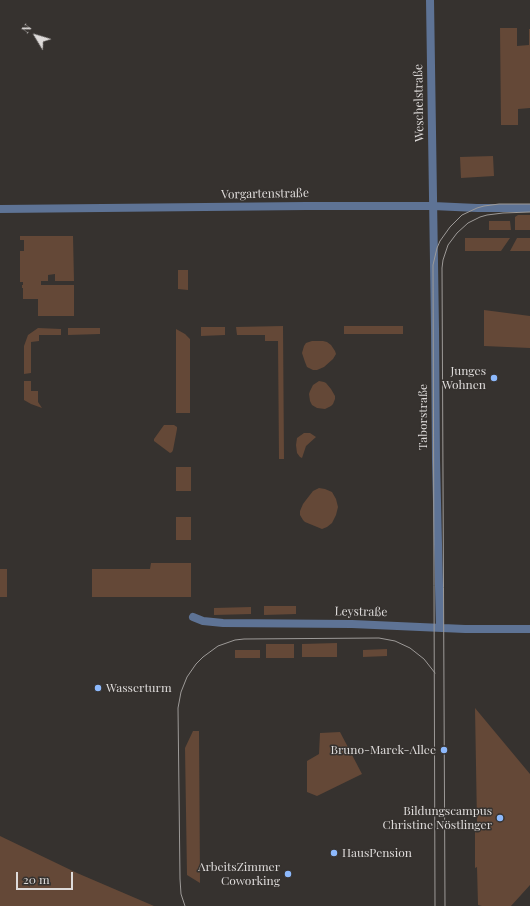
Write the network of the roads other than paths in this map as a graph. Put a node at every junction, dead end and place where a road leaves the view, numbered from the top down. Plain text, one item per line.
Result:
1 (430, 0) edge
2 (433, 206) junction
3 (530, 208) edge
4 (0, 209) edge
5 (193, 617) dead end
6 (440, 628) junction
7 (530, 629) edge

1 - 2 street, Weschelstraße
2 - 3 street, Vorgartenstraße
2 - 4 street, Vorgartenstraße
2 - 6 street, Taborstraße
5 - 6 street, Leystraße
6 - 7 street, Leystraße

